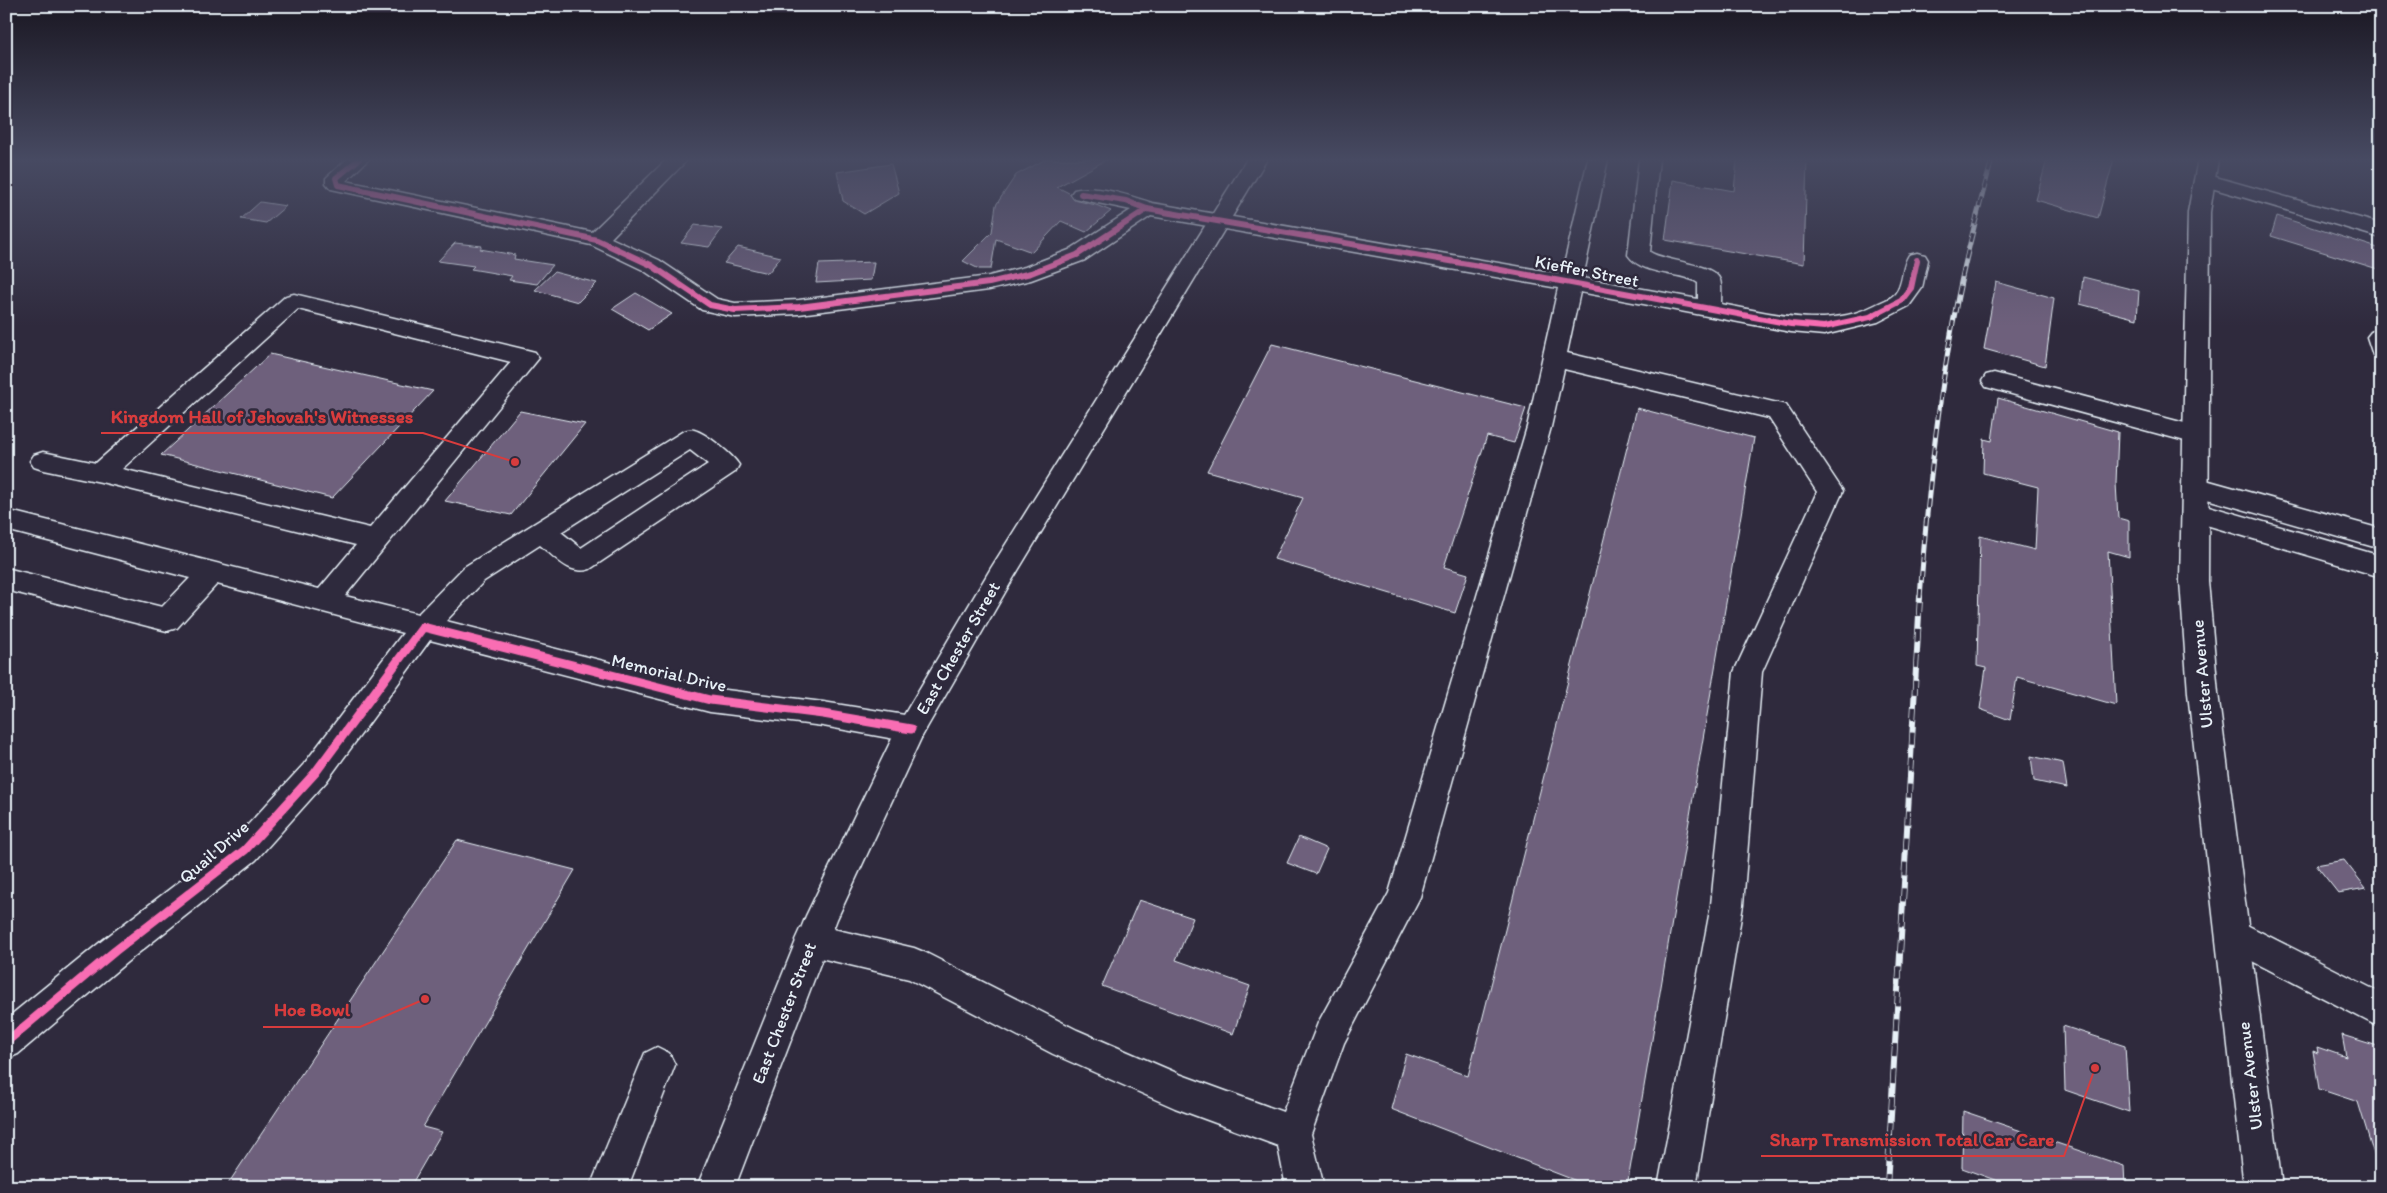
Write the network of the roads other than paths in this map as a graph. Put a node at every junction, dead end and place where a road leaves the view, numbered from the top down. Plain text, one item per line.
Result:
1 (478, 215) edge
2 (622, 215) edge
3 (1138, 215) edge
4 (1184, 215) edge
5 (1222, 215) edge
6 (1585, 215) edge
7 (1643, 215) edge
8 (2198, 215) edge
9 (2325, 215) edge
10 (1219, 220) junction
11 (2381, 231) edge
12 (597, 240) junction
13 (1916, 260) dead end
14 (1569, 282) junction
15 (1710, 309) junction
16 (2381, 338) edge
17 (2381, 348) edge
18 (1553, 358) junction
19 (1994, 381) dead end
20 (2196, 435) junction
21 (43, 460) dead end
22 (100, 473) junction
23 (2195, 499) junction
24 (6, 520) edge
25 (542, 532) junction
26 (2381, 539) edge
27 (376, 540) junction
28 (2381, 567) edge
29 (211, 573) junction
30 (6, 579) edge
31 (324, 602) junction
32 (423, 627) junction
33 (911, 729) junction
34 (2234, 934) junction
35 (812, 940) junction
36 (2381, 1012) edge
37 (6, 1042) edge
38 (658, 1065) dead end
39 (1293, 1134) junction
40 (609, 1187) edge
41 (716, 1187) edge
42 (1305, 1187) edge
43 (1677, 1187) edge
44 (2263, 1187) edge

1 - 12 street
2 - 12 street
3 - 12 street
4 - 10 street, Kieffer Street
5 - 10 street, East Chester Street
6 - 14 street
7 - 15 street
8 - 20 street, Ulster Avenue
9 - 11 street
10 - 14 street, Kieffer Street
10 - 33 street, East Chester Street
13 - 15 street, Kieffer Street
14 - 15 street, Kieffer Street
14 - 18 street
16 - 17 street
18 - 39 street
18 - 43 street
19 - 20 street
20 - 23 street, Ulster Avenue
21 - 22 street
22 - 27 street
22 - 27 street
23 - 26 street
23 - 28 street
23 - 34 street, Ulster Avenue
24 - 29 street, Memorial Drive
25 - 25 street, Quail Drive
25 - 32 street, Quail Drive
27 - 31 street
29 - 30 street
29 - 31 street, Memorial Drive
31 - 32 street, Memorial Drive
32 - 33 street, Memorial Drive
32 - 37 street, Quail Drive
33 - 35 street, East Chester Street
34 - 36 street
34 - 44 street, Ulster Avenue
35 - 39 street
35 - 41 street, East Chester Street
38 - 40 street
39 - 42 street

